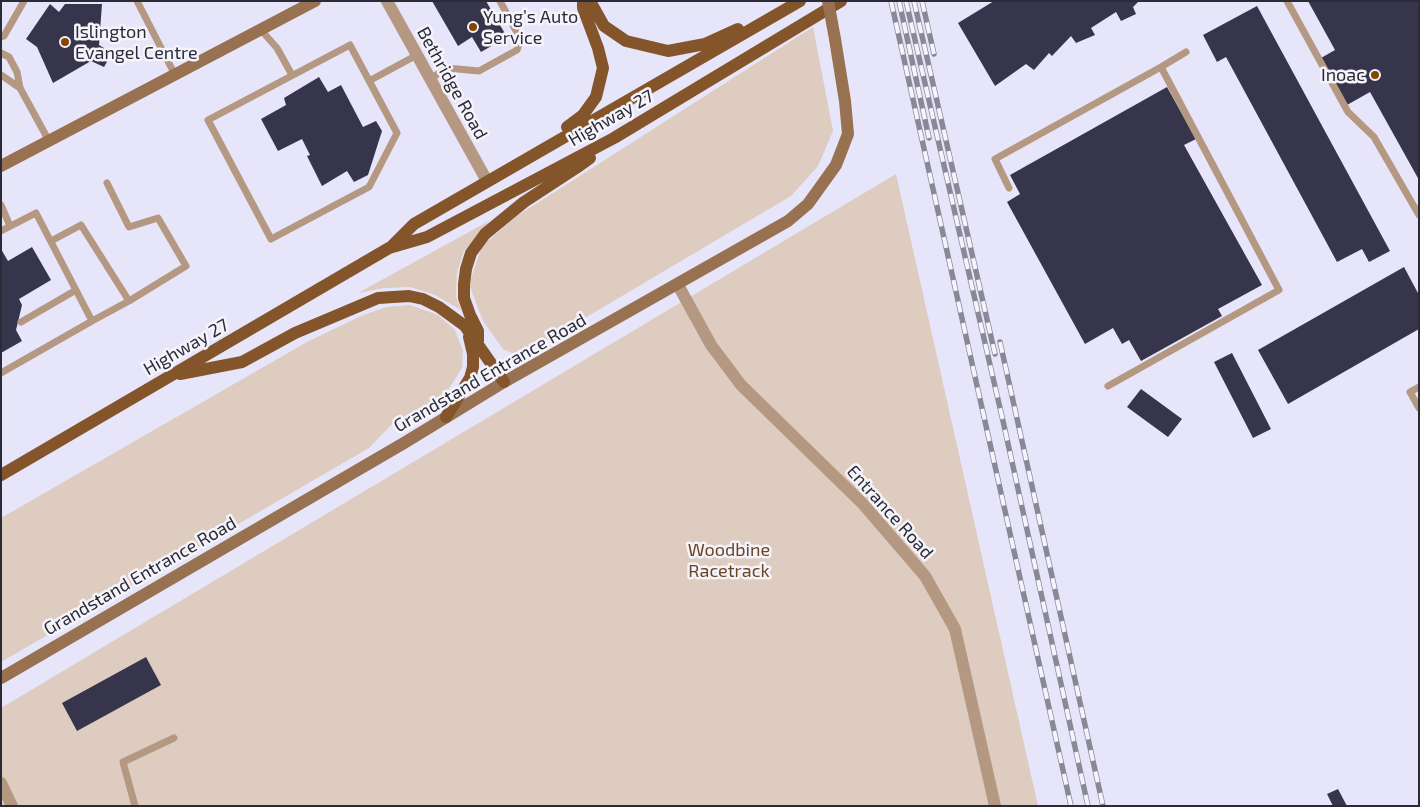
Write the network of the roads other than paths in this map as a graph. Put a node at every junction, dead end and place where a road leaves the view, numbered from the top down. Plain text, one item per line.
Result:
1 (24, 1) edge
2 (137, 1) edge
3 (315, 1) edge
4 (500, 1) edge
5 (582, 1) edge
6 (590, 1) edge
7 (828, 1) edge
8 (840, 1) edge
9 (1287, 1) edge
10 (390, 2) edge
11 (797, 3) edge
12 (261, 30) junction
13 (1, 38) edge
14 (1186, 52) dead end
15 (1, 53) edge
16 (417, 55) junction
17 (1161, 66) junction
18 (1, 75) edge
19 (175, 75) junction
20 (292, 75) junction
21 (430, 79) junction
22 (370, 81) junction
23 (20, 88) junction
24 (614, 138) junction
25 (50, 141) junction
26 (515, 165) junction
27 (1, 166) edge
28 (487, 181) junction
29 (107, 183) dead end
30 (1009, 188) dead end
31 (1, 205) edge
32 (1419, 215) edge
33 (10, 226) junction
34 (1, 231) edge
35 (51, 241) junction
36 (389, 248) junction
37 (678, 285) junction
38 (76, 290) junction
39 (129, 301) junction
40 (21, 322) dead end
41 (92, 322) junction
42 (465, 326) junction
43 (479, 346) junction
44 (1, 373) edge
45 (170, 376) junction
46 (504, 382) junction
47 (1108, 386) dead end
48 (1419, 387) edge
49 (1419, 408) edge
50 (446, 417) junction
51 (1, 475) edge
52 (1, 678) edge
53 (174, 738) dead end
54 (1, 783) edge
55 (12, 806) edge
56 (135, 806) edge
57 (995, 806) edge

1 - 13 lane
2 - 19 lane
3 - 12 street
4 - 21 lane
5 - 26 main road
6 - 11 main road
7 - 37 street, Grandstand Entrance Road, bridge
8 - 24 main road, Highway 27
9 - 32 lane
10 - 16 street, Bethridge Road
11 - 26 main road, Highway 27
12 - 19 street
12 - 20 lane
14 - 17 lane
15 - 23 lane
16 - 21 street, Bethridge Road
16 - 22 lane
17 - 30 lane
17 - 47 lane
18 - 23 lane
19 - 25 street
20 - 22 lane
20 - 22 lane
21 - 28 street, Bethridge Road
23 - 25 lane
24 - 36 main road, Highway 27
24 - 43 main road
25 - 27 street
26 - 28 main road, Highway 27
28 - 36 main road, Highway 27
29 - 39 lane
31 - 33 lane
33 - 34 lane
33 - 35 lane
35 - 38 lane
35 - 39 lane
36 - 45 main road, Highway 27
37 - 46 street, Grandstand Entrance Road
37 - 57 street, Entrance Road
38 - 40 lane
38 - 41 lane
39 - 41 lane
41 - 44 lane
42 - 43 main road
42 - 45 main road
42 - 50 main road
43 - 46 main road
45 - 51 main road, Highway 27
46 - 50 street, Grandstand Entrance Road
48 - 49 lane
50 - 52 street, Grandstand Entrance Road
53 - 56 lane
54 - 55 street

